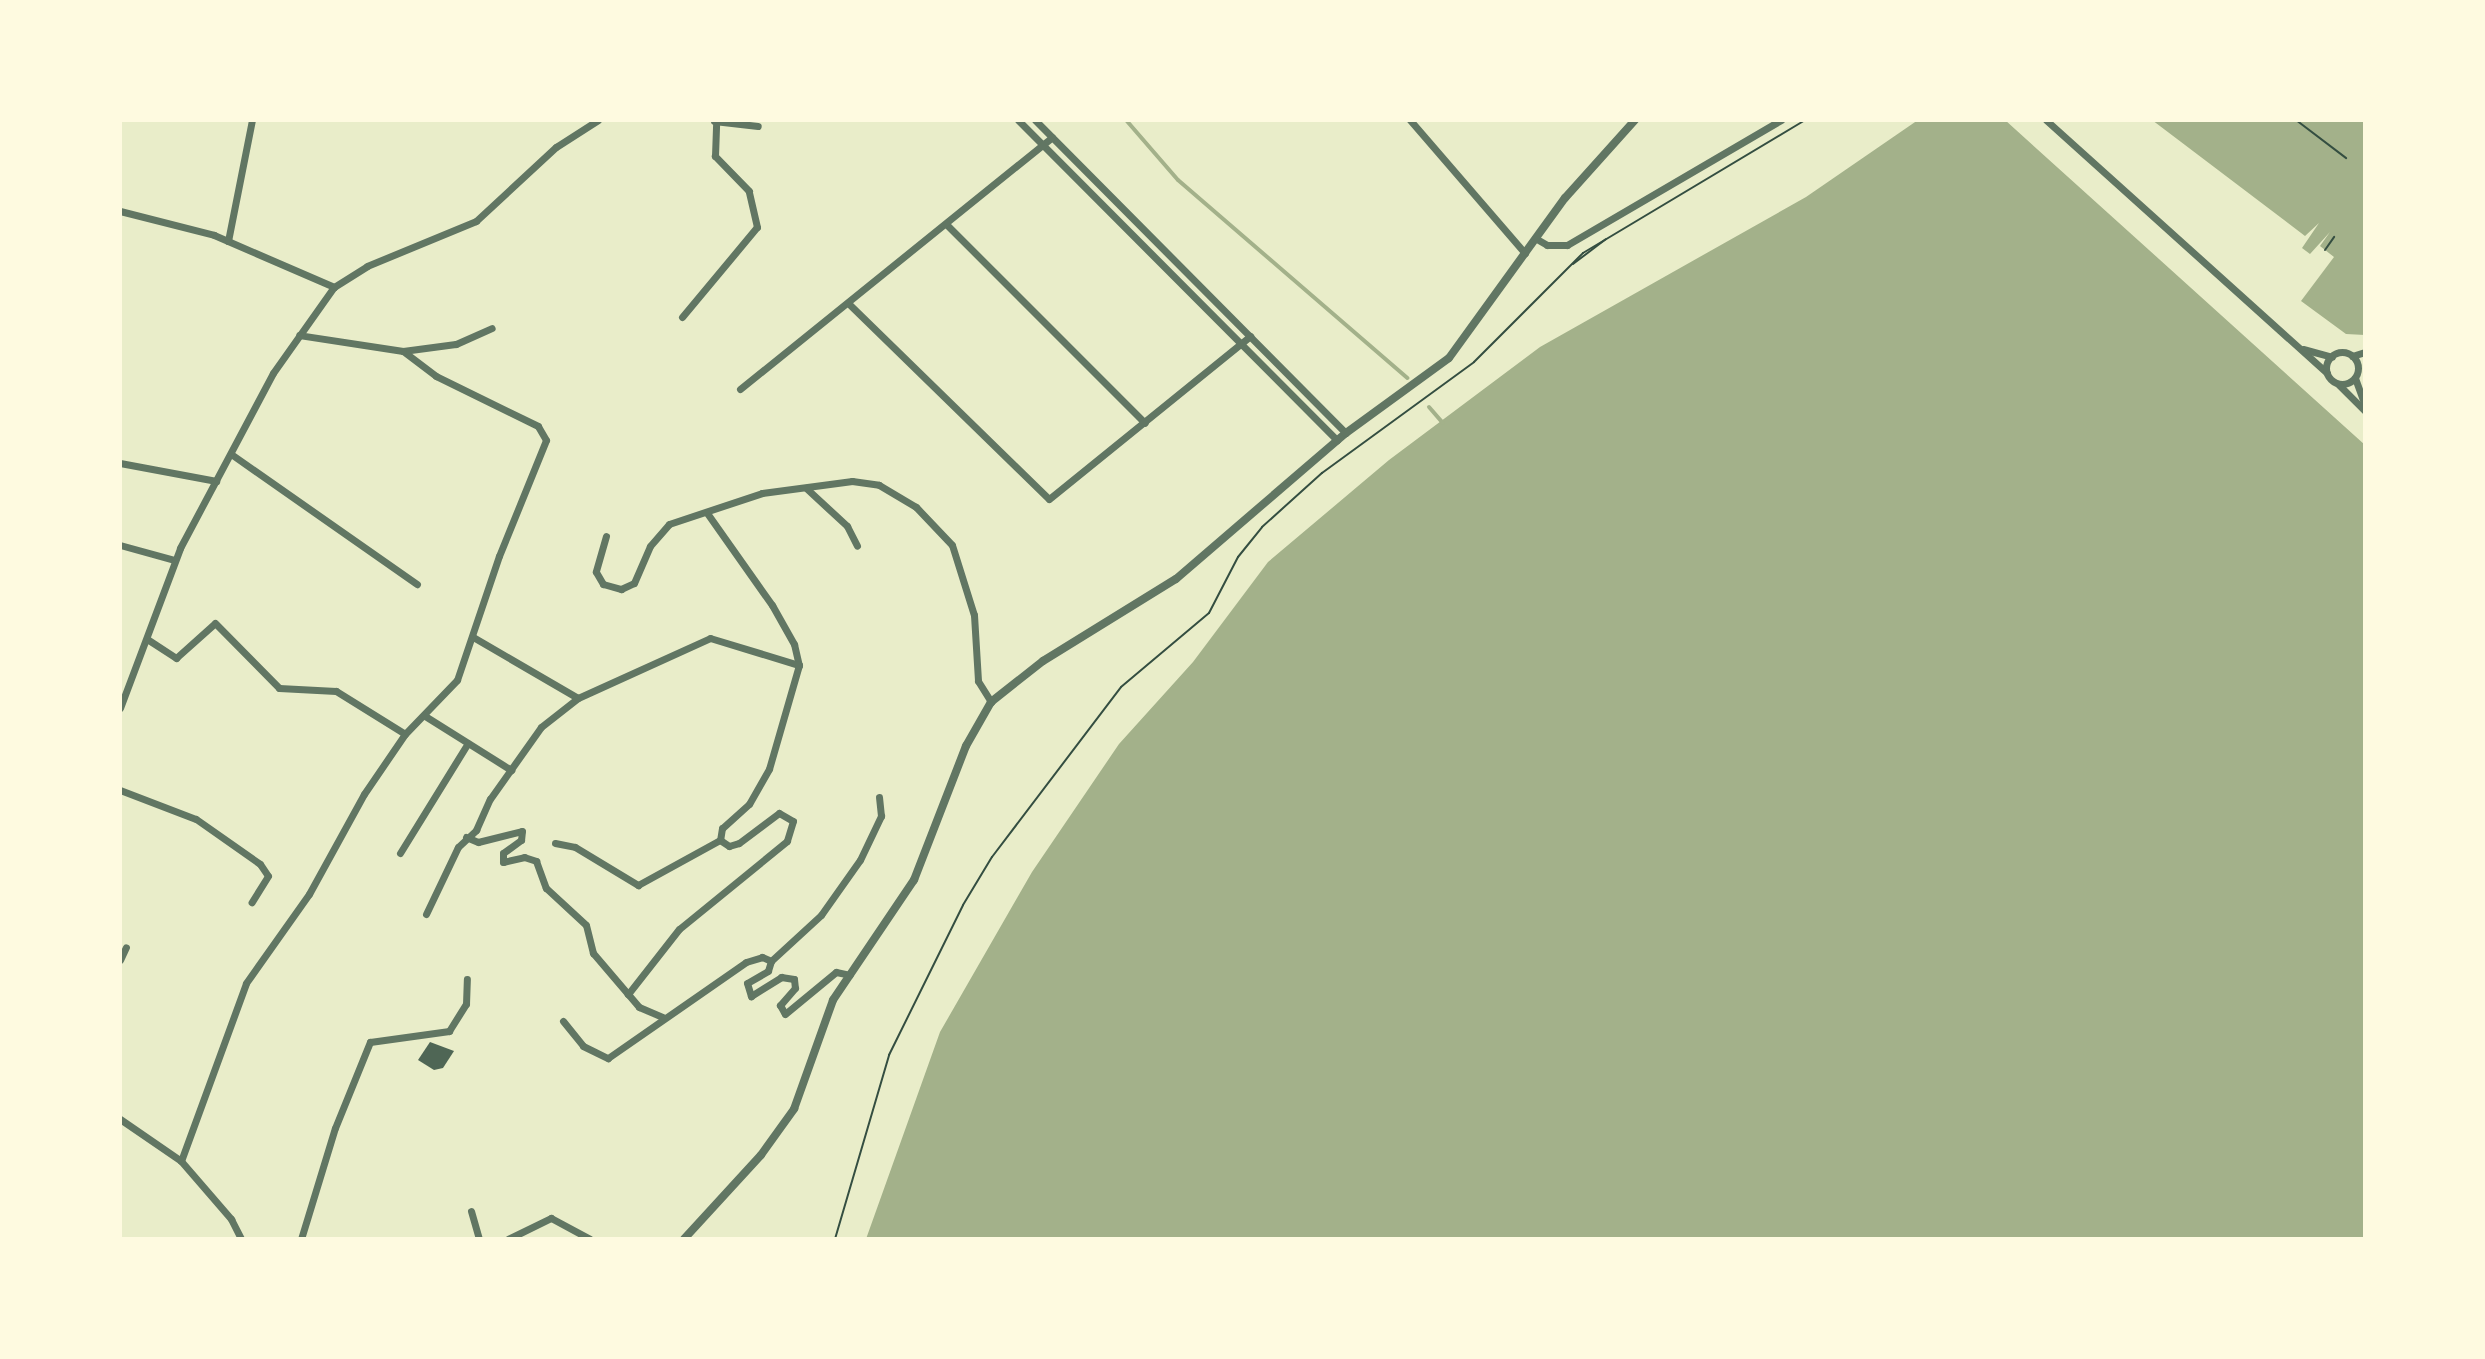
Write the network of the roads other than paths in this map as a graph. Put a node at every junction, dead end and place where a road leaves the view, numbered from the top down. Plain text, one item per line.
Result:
1 (252, 120) edge
2 (598, 120) edge
3 (1018, 120) edge
4 (1035, 120) edge
5 (1635, 120) edge
6 (1781, 120) edge
7 (2046, 120) edge
8 (715, 121) edge
9 (1411, 121) edge
10 (758, 126) dead end
11 (1052, 137) junction
12 (1043, 145) junction
13 (120, 211) edge
14 (946, 224) junction
15 (1535, 238) junction
16 (228, 241) junction
17 (1525, 253) junction
18 (334, 287) junction
19 (849, 304) junction
20 (682, 317) dead end
21 (492, 328) dead end
22 (299, 335) junction
23 (1250, 336) junction
24 (2294, 343) junction
25 (1241, 344) junction
26 (403, 351) junction
27 (2365, 352) edge
28 (2352, 356) junction
29 (2332, 357) junction
30 (2327, 373) junction
31 (2355, 378) junction
32 (2337, 383) junction
33 (740, 389) dead end
34 (2365, 409) edge
35 (1145, 423) junction
36 (1346, 433) junction
37 (1337, 440) junction
38 (231, 454) junction
39 (120, 463) edge
40 (216, 481) junction
41 (806, 488) junction
42 (707, 513) junction
43 (606, 536) dead end
44 (120, 545) edge
45 (857, 546) dead end
46 (174, 560) junction
47 (417, 584) dead end
48 (473, 637) junction
49 (147, 639) junction
50 (799, 665) junction
51 (578, 698) junction
52 (991, 702) junction
53 (120, 708) edge
54 (425, 716) junction
55 (405, 734) junction
56 (468, 743) junction
57 (511, 770) junction
58 (120, 790) edge
59 (879, 797) dead end
60 (466, 837) junction
61 (720, 840) junction
62 (555, 843) dead end
63 (400, 853) dead end
64 (252, 902) dead end
65 (426, 914) dead end
66 (126, 947) dead end
67 (120, 960) edge
68 (771, 961) junction
69 (850, 975) junction
70 (467, 979) dead end
71 (628, 994) junction
72 (665, 1017) junction
73 (563, 1021) dead end
74 (120, 1119) edge
75 (181, 1161) junction
76 (471, 1211) dead end
77 (241, 1239) edge
78 (301, 1239) edge
79 (479, 1239) edge
80 (508, 1239) edge
81 (587, 1239) edge
82 (684, 1239) edge

1 - 16 street
2 - 18 street
3 - 12 street
4 - 11 street
5 - 15 street
6 - 15 street
7 - 24 street
8 - 10 street
8 - 20 street
9 - 17 street
11 - 12 street
11 - 23 street
12 - 14 street
12 - 25 street
13 - 16 street
14 - 19 street
14 - 35 street
15 - 17 street
16 - 18 street
17 - 36 street
18 - 22 street
19 - 33 street
19 - 35 street
21 - 26 street
22 - 26 street
22 - 38 street
23 - 25 street
23 - 36 street
24 - 29 street
24 - 30 street
25 - 35 street
25 - 37 street
26 - 48 street
27 - 28 street
28 - 29 street
28 - 31 street
29 - 30 street
30 - 32 street
31 - 32 street
31 - 34 street
32 - 34 street
36 - 37 street
37 - 52 street
38 - 40 street
38 - 47 street
39 - 40 street
40 - 46 street
41 - 42 street
41 - 45 street
41 - 52 street
42 - 43 street
42 - 50 street
44 - 46 street
46 - 49 street
48 - 51 street
48 - 54 street
49 - 53 street
49 - 55 street
50 - 51 street
50 - 61 street
51 - 57 street
52 - 69 street
54 - 55 street
54 - 56 street
55 - 75 street
56 - 57 street
56 - 63 street
57 - 60 street
58 - 64 street
59 - 68 street
60 - 65 street
60 - 71 street
61 - 62 street
61 - 71 street
66 - 67 street
68 - 69 street
68 - 72 street
69 - 82 street
70 - 78 street
71 - 72 street
72 - 73 street
74 - 75 street
75 - 77 street
76 - 79 street
80 - 81 street

